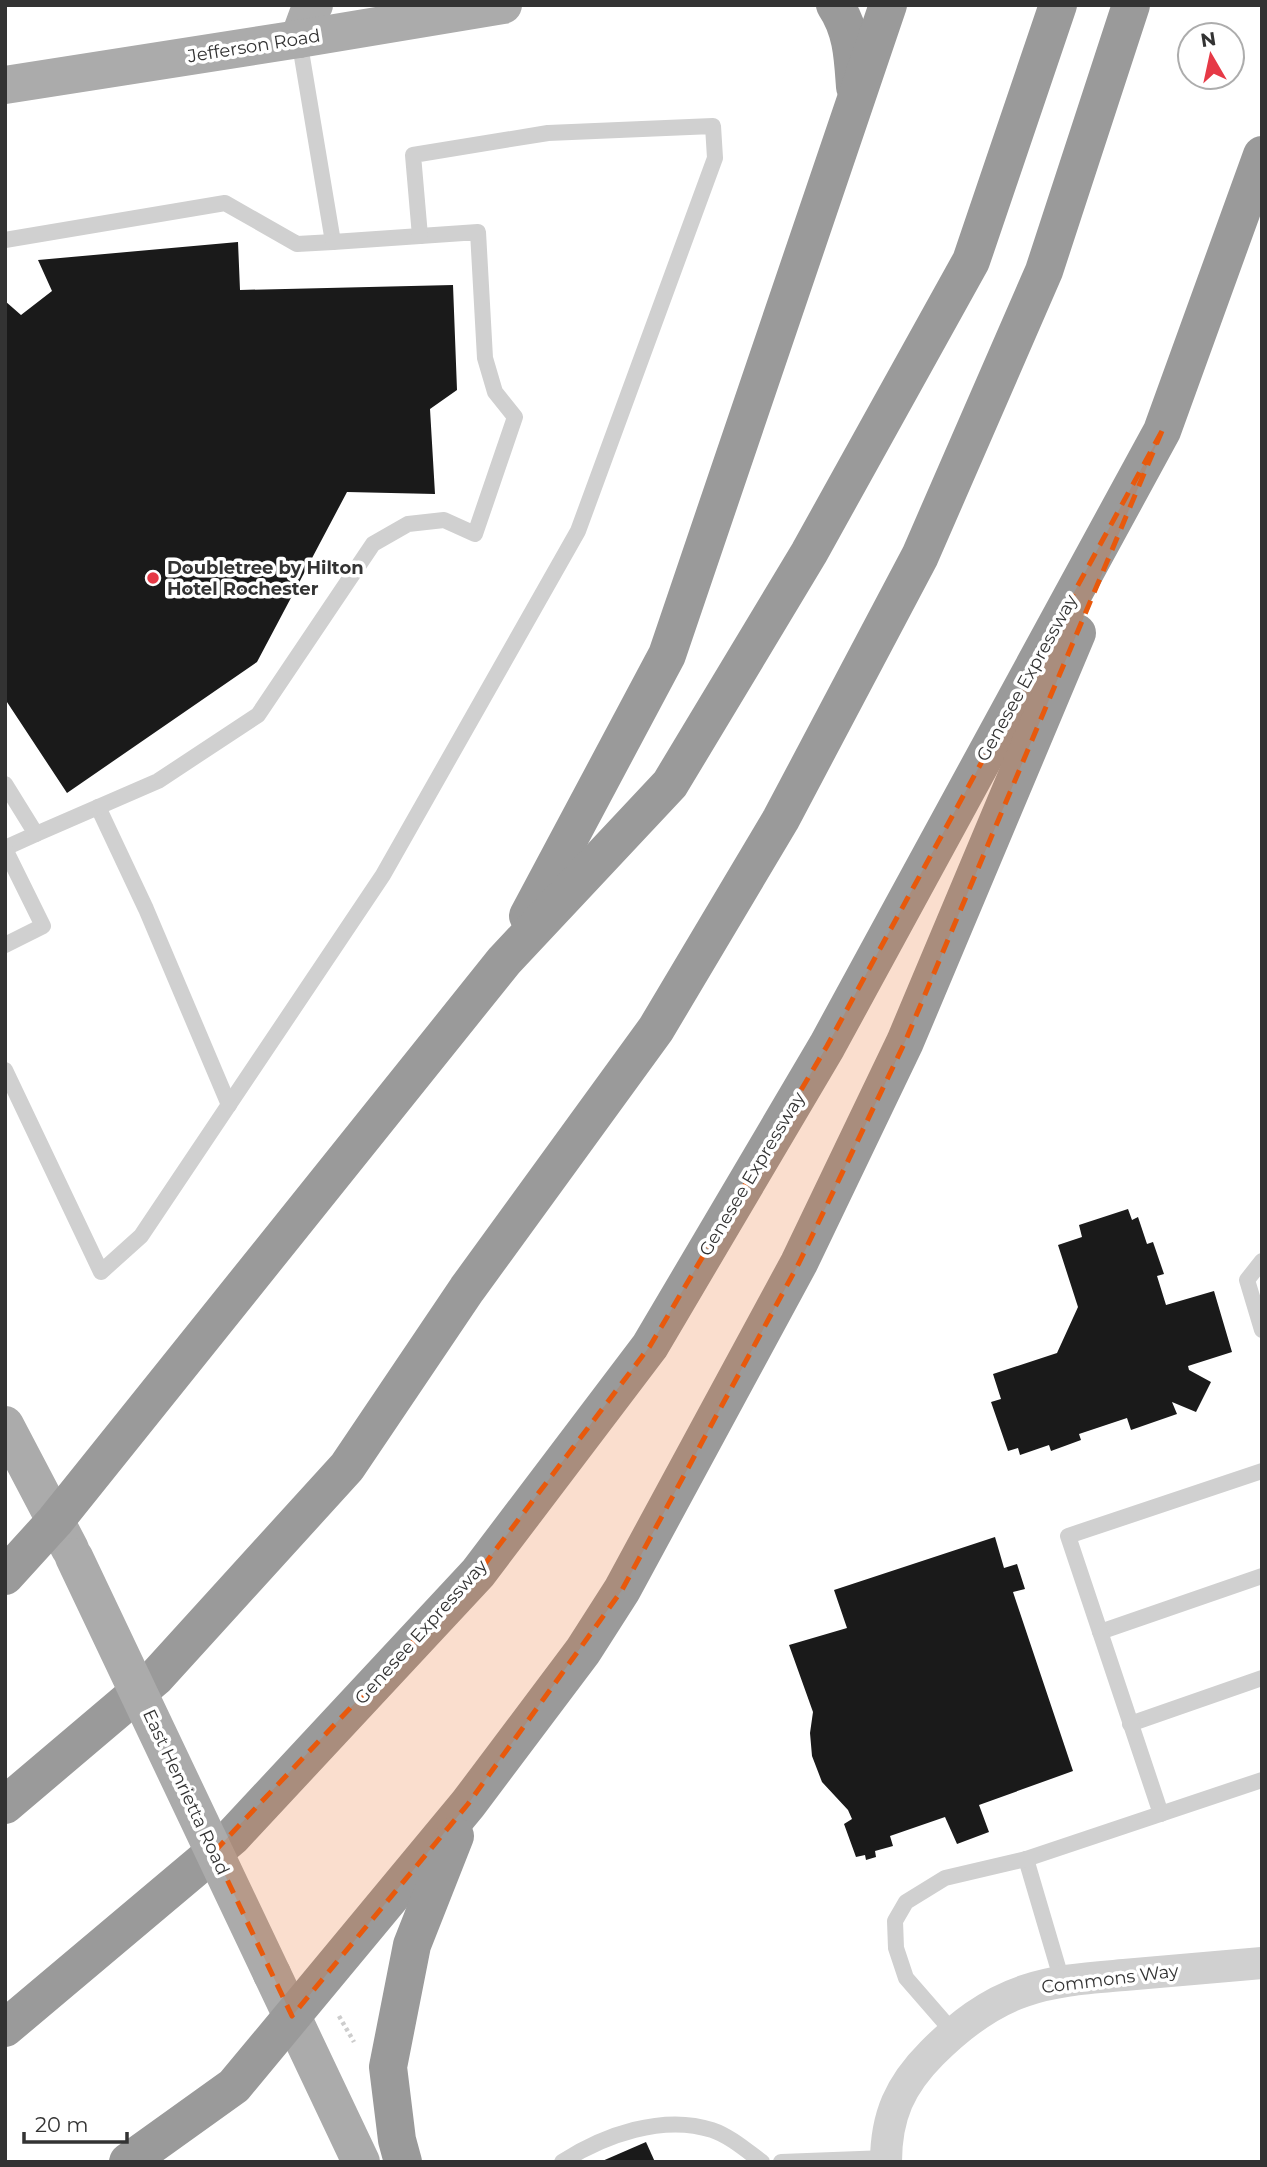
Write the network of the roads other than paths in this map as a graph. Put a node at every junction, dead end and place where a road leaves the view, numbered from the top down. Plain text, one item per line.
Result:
1 (503, 5) edge
2 (835, 5) edge
3 (888, 5) edge
4 (1058, 5) edge
5 (1131, 5) edge
6 (302, 17) edge
7 (5, 85) edge
8 (856, 101) junction
9 (1262, 155) edge
10 (420, 236) junction
11 (5, 240) edge
12 (333, 242) junction
13 (1162, 431) junction
14 (5, 784) edge
15 (98, 807) junction
16 (36, 834) junction
17 (5, 849) edge
18 (5, 945) edge
19 (504, 961) junction
20 (5, 1070) edge
21 (229, 1105) junction
22 (1262, 1261) edge
23 (1262, 1330) edge
24 (5, 1425) edge
25 (1262, 1471) edge
26 (55, 1521) junction
27 (5, 1576) edge
28 (1262, 1576) edge
29 (1100, 1632) junction
30 (1262, 1678) edge
31 (1130, 1724) junction
32 (1262, 1780) edge
33 (468, 1804) junction
34 (5, 1805) edge
35 (1161, 1814) junction
36 (1026, 1858) junction
37 (1262, 1963) edge
38 (1062, 1981) junction
39 (292, 2016) junction
40 (5, 2028) edge
41 (953, 2032) junction
42 (886, 2160) edge
43 (128, 2162) edge
44 (361, 2162) edge
45 (403, 2162) edge
46 (562, 2162) edge
47 (762, 2162) edge
48 (781, 2162) edge

1 - 6 main road, Jefferson Road
2 - 8 highway
3 - 8 highway
4 - 19 highway
5 - 34 highway
6 - 7 main road, Jefferson Road
6 - 12 lane
8 - 19 highway
9 - 13 highway, Genesee Expressway
10 - 12 lane
10 - 15 lane
10 - 21 lane
11 - 12 lane
13 - 33 highway
13 - 40 highway, Genesee Expressway
14 - 16 lane
15 - 16 lane
15 - 21 lane
16 - 17 lane
17 - 18 lane
19 - 26 highway
20 - 21 lane
22 - 23 lane
24 - 26 main road, East Henrietta Road
25 - 29 lane
26 - 27 highway
26 - 39 main road, East Henrietta Road, bridge
28 - 29 lane
29 - 31 lane
30 - 31 lane
31 - 35 lane
32 - 35 lane
33 - 39 highway
33 - 45 highway
35 - 36 lane
36 - 38 lane
36 - 41 lane
37 - 38 street, Commons Way
38 - 41 street, Commons Way
39 - 43 highway
39 - 44 main road, East Henrietta Road
41 - 42 street, Commons Way
42 - 48 lane
46 - 47 lane

